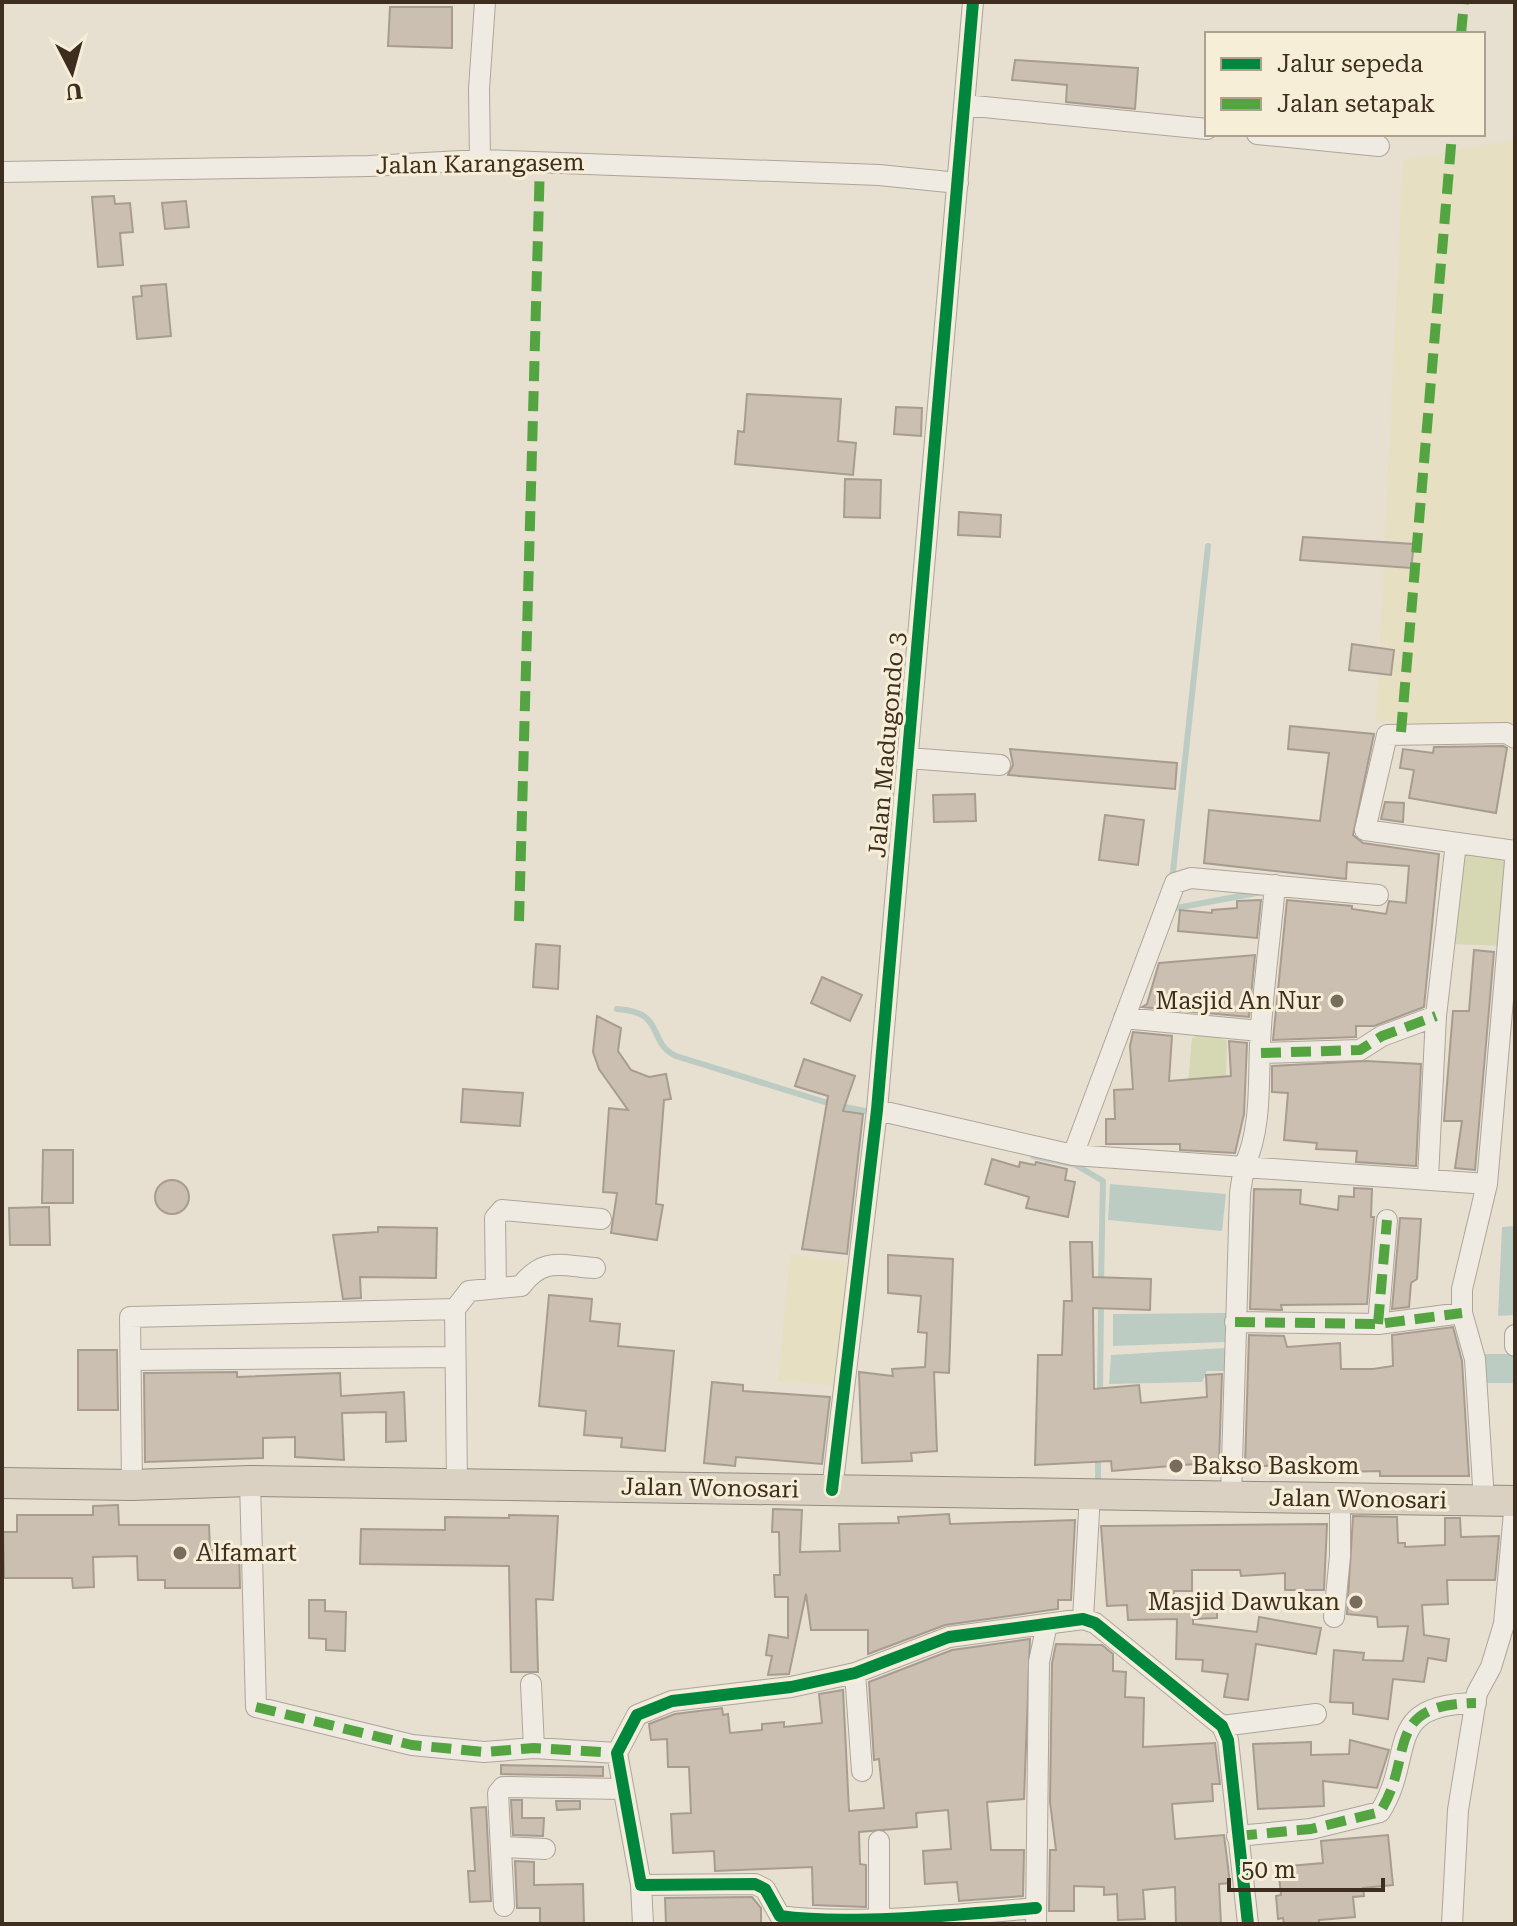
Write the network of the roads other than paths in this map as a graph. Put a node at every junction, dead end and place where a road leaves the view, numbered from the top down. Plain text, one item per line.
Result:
1 (485, 2) edge
2 (973, 2) edge
3 (964, 105) junction
4 (1205, 129) edge
5 (1277, 136) edge
6 (1379, 146) dead end
7 (480, 160) junction
8 (2, 172) edge
9 (958, 183) junction
10 (1515, 738) edge
11 (908, 758) junction
12 (1000, 765) dead end
13 (1456, 843) junction
14 (1515, 851) edge
15 (1515, 861) edge
16 (1275, 885) junction
17 (1378, 895) dead end
18 (1436, 1016) junction
19 (1124, 1018) junction
20 (1260, 1031) junction
21 (1261, 1053) junction
22 (877, 1110) junction
23 (1078, 1155) junction
24 (1244, 1167) junction
25 (1428, 1178) junction
26 (1487, 1184) junction
27 (601, 1219) dead end
28 (1387, 1220) dead end
29 (595, 1268) dead end
30 (496, 1288) junction
31 (455, 1309) junction
32 (1462, 1313) junction
33 (1235, 1322) junction
34 (1378, 1324) junction
35 (1515, 1335) edge
36 (1515, 1346) edge
37 (455, 1357) junction
38 (131, 1360) junction
39 (250, 1481) junction
40 (2, 1483) edge
41 (457, 1484) junction
42 (132, 1485) junction
43 (832, 1490) junction
44 (1096, 1494) junction
45 (1231, 1497) junction
46 (1340, 1499) junction
47 (1484, 1501) junction
48 (1515, 1501) edge
49 (1334, 1617) dead end
50 (1083, 1619) junction
51 (1047, 1624) junction
52 (855, 1673) junction
53 (531, 1684) dead end
54 (1476, 1703) junction
55 (1316, 1714) dead end
56 (1222, 1726) junction
57 (534, 1748) junction
58 (617, 1753) junction
59 (862, 1771) dead end
60 (622, 1789) junction
61 (1237, 1836) junction
62 (879, 1841) dead end
63 (501, 1847) junction
64 (545, 1849) dead end
65 (641, 1885) junction
66 (504, 1906) dead end
67 (1036, 1916) edge
68 (891, 1922) edge
69 (643, 1924) edge
70 (1248, 1924) edge
71 (1452, 1924) edge

1 - 7 street
2 - 3 street, Jalan Madugondo 3
3 - 4 street
3 - 9 street, Jalan Madugondo 3
5 - 6 street
7 - 8 street, Jalan Karangasem
7 - 9 street, Jalan Karangasem
9 - 11 street, Jalan Madugondo 3
10 - 13 street
11 - 12 street
11 - 22 street, Jalan Madugondo 3
13 - 14 street
13 - 18 street
15 - 26 street
16 - 17 street
16 - 19 street
16 - 20 street
18 - 21 street
18 - 25 street
19 - 20 street
19 - 23 street
20 - 21 street
21 - 24 street
22 - 23 street
22 - 43 street, Jalan Madugondo 3
23 - 24 street
24 - 25 street
24 - 33 street
25 - 26 street
26 - 32 street
27 - 30 street
28 - 34 street
29 - 30 street
30 - 31 street
31 - 37 street
31 - 38 street
32 - 34 street
32 - 47 street
33 - 34 street
33 - 45 street
35 - 36 street
37 - 38 street
37 - 41 street
38 - 42 street
39 - 41 highway, Jalan Wonosari
39 - 42 highway, Jalan Wonosari
39 - 57 street
40 - 42 highway, Jalan Wonosari
41 - 43 highway, Jalan Wonosari
43 - 44 highway, Jalan Wonosari
44 - 45 highway, Jalan Wonosari
44 - 50 street
45 - 46 highway, Jalan Wonosari
46 - 47 highway, Jalan Wonosari
46 - 49 street
47 - 48 highway, Jalan Wonosari
48 - 54 street
50 - 51 street
50 - 56 street
51 - 52 street
51 - 67 street
52 - 58 street
52 - 59 street
53 - 57 street
54 - 61 street
54 - 71 street
55 - 56 street
56 - 61 street
57 - 58 street
58 - 60 street
60 - 63 street
60 - 65 street
61 - 70 street
62 - 68 street
63 - 64 street
63 - 66 street
65 - 68 street
65 - 69 street
67 - 68 street

